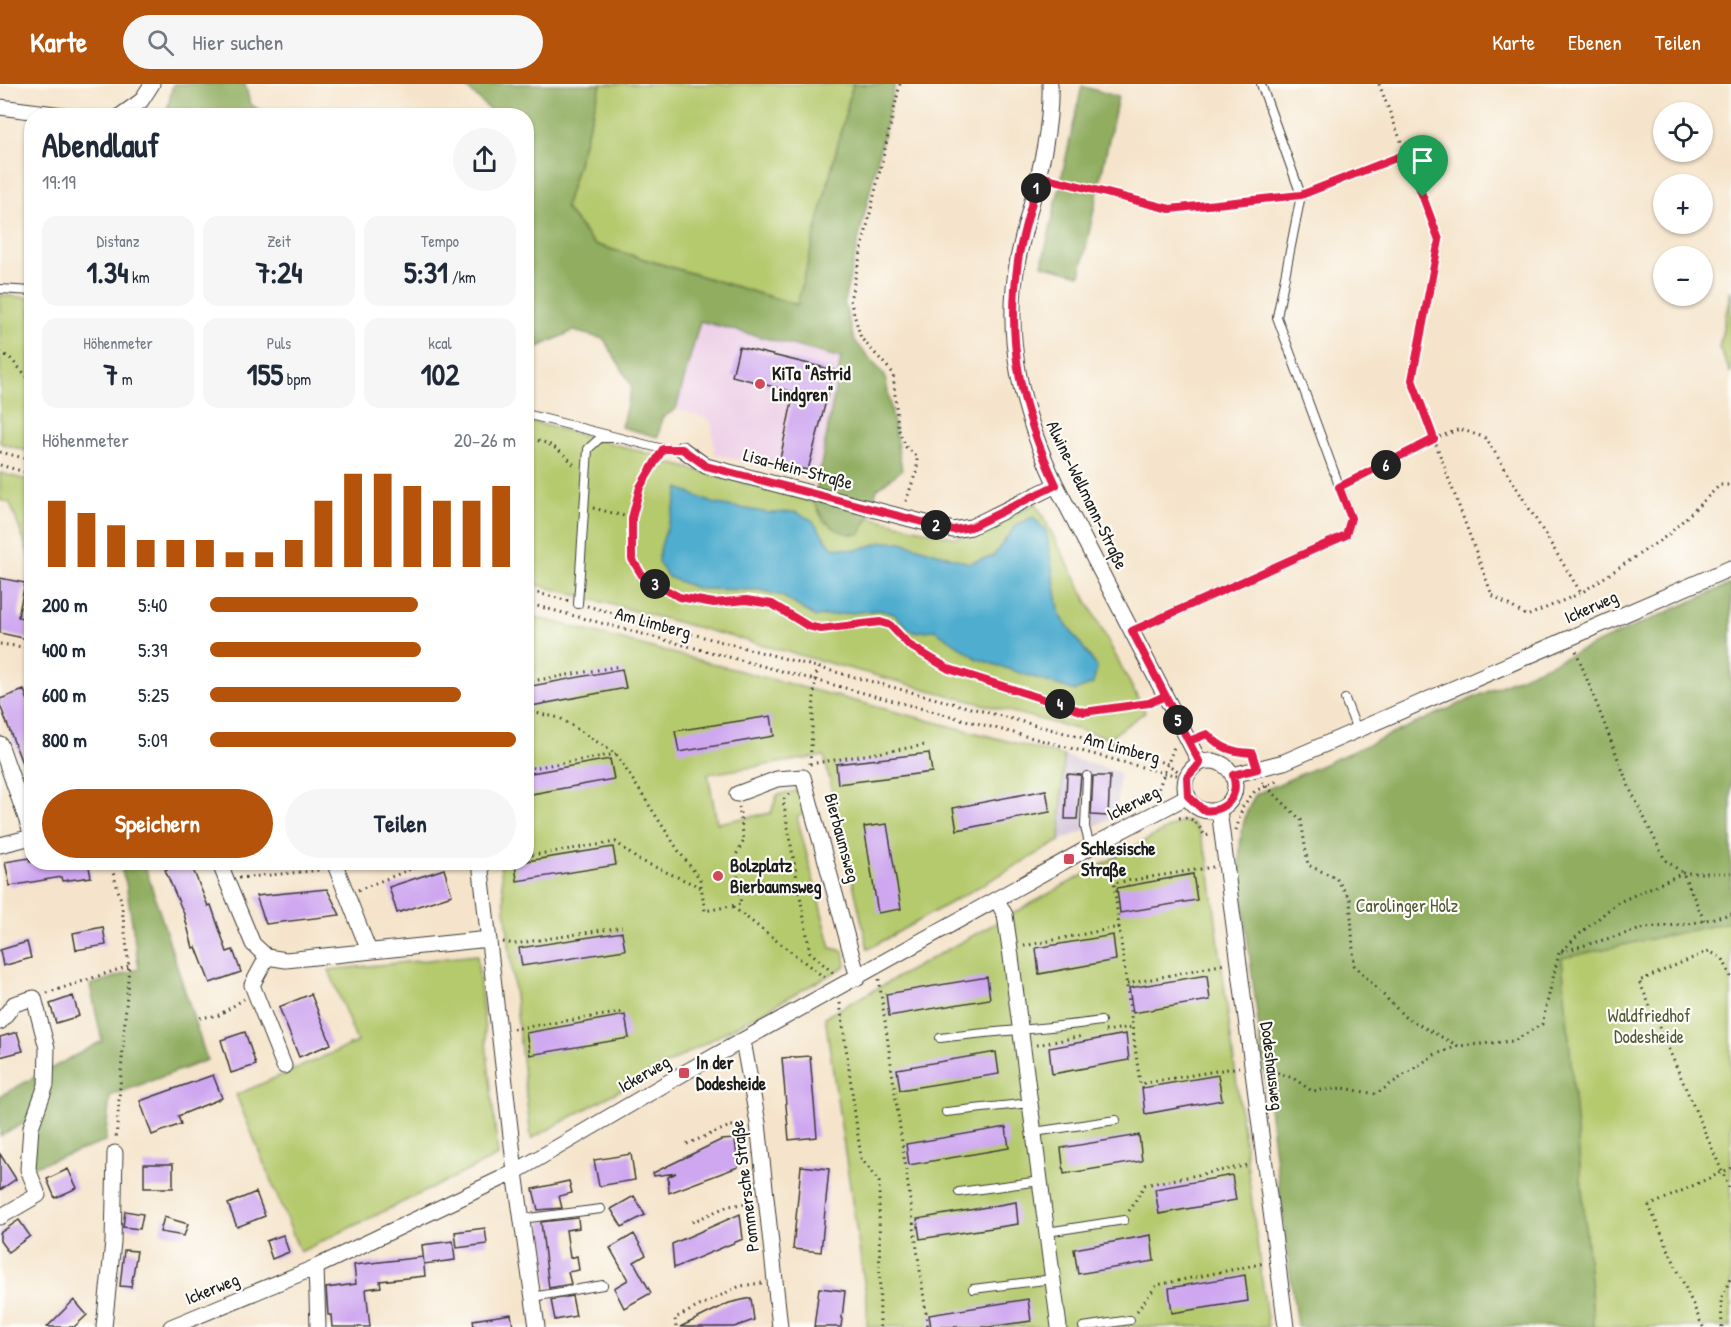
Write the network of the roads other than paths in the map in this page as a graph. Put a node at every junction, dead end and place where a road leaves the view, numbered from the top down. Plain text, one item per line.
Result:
1 (152, 84) edge
2 (1050, 84) edge
3 (1261, 84) edge
4 (0, 107) edge
5 (132, 108) edge
6 (24, 110) edge
7 (0, 289) edge
8 (24, 290) edge
9 (534, 416) edge
10 (615, 438) junction
11 (682, 449) joint
12 (1056, 485) junction
13 (1731, 568) edge
14 (578, 604) road end
15 (1132, 631) junction
16 (1344, 699) dead end
17 (1357, 730) junction
18 (0, 744) edge
19 (1200, 763) junction
20 (1233, 775) junction
21 (1087, 776) dead end
22 (737, 794) road end
23 (1188, 796) junction
24 (1219, 810) junction
25 (24, 813) edge
26 (24, 838) edge
27 (0, 845) edge
28 (1090, 847) junction
29 (222, 870) edge
30 (337, 870) edge
31 (481, 870) edge
32 (997, 900) junction
33 (489, 939) junction
34 (369, 951) junction
35 (267, 957) junction
36 (858, 978) junction
37 (1101, 1021) dead end
38 (0, 1022) edge
39 (1021, 1029) junction
40 (940, 1038) dead end
41 (743, 1041) junction
42 (284, 1066) dead end
43 (1030, 1103) junction
44 (946, 1112) dead end
45 (1116, 1120) dead end
46 (1034, 1132) junction
47 (115, 1153) road end
48 (515, 1172) junction
49 (1040, 1181) junction
50 (960, 1192) dead end
51 (601, 1209) dead end
52 (0, 1217) edge
53 (521, 1220) junction
54 (1124, 1220) road end
55 (1047, 1232) junction
56 (316, 1267) junction
57 (1053, 1279) junction
58 (603, 1285) dead end
59 (973, 1289) dead end
60 (532, 1297) junction
61 (1130, 1320) road end
62 (104, 1327) edge
63 (171, 1327) edge
64 (318, 1327) edge
65 (537, 1327) edge
66 (780, 1327) edge
67 (1059, 1327) edge
68 (1083, 1327) edge
69 (1286, 1327) edge

1 - 5 street
2 - 12 street, Alwine-Wellmann-Straße
3 - 15 lane
4 - 6 street
7 - 8 lane
9 - 10 lane, Lisa-Hein-Straße
10 - 11 lane, Lisa-Hein-Straße
10 - 14 lane
11 - 12 street, Lisa-Hein-Straße
12 - 15 street, Alwine-Wellmann-Straße
13 - 17 street, Ickerweg
15 - 19 street, Alwine-Wellmann-Straße
16 - 17 lane
17 - 20 street, Ickerweg
18 - 25 street
19 - 20 street
19 - 23 street
20 - 24 street
21 - 28 lane
22 - 36 street, Bierbaumsweg
23 - 24 street
23 - 28 street, Ickerweg
24 - 69 street, Dodeshausweg
26 - 27 street
28 - 32 street, Ickerweg
29 - 35 street
30 - 34 street
31 - 33 street
32 - 36 street, Ickerweg
32 - 39 street
33 - 34 street
33 - 48 street
34 - 35 street
35 - 42 street
36 - 41 street, Ickerweg
37 - 39 lane
38 - 52 street
39 - 40 lane
39 - 43 street
41 - 48 street, Ickerweg
41 - 66 street, Pommersche Straße
43 - 44 lane
43 - 46 street
45 - 46 lane
46 - 49 street
47 - 62 street
48 - 53 street
48 - 56 street, Ickerweg
49 - 50 lane
49 - 55 street
51 - 53 lane
53 - 60 street
54 - 55 lane
55 - 57 street
56 - 63 street, Ickerweg
56 - 64 street
57 - 59 lane
57 - 67 street
58 - 60 lane
60 - 65 street
61 - 68 lane

